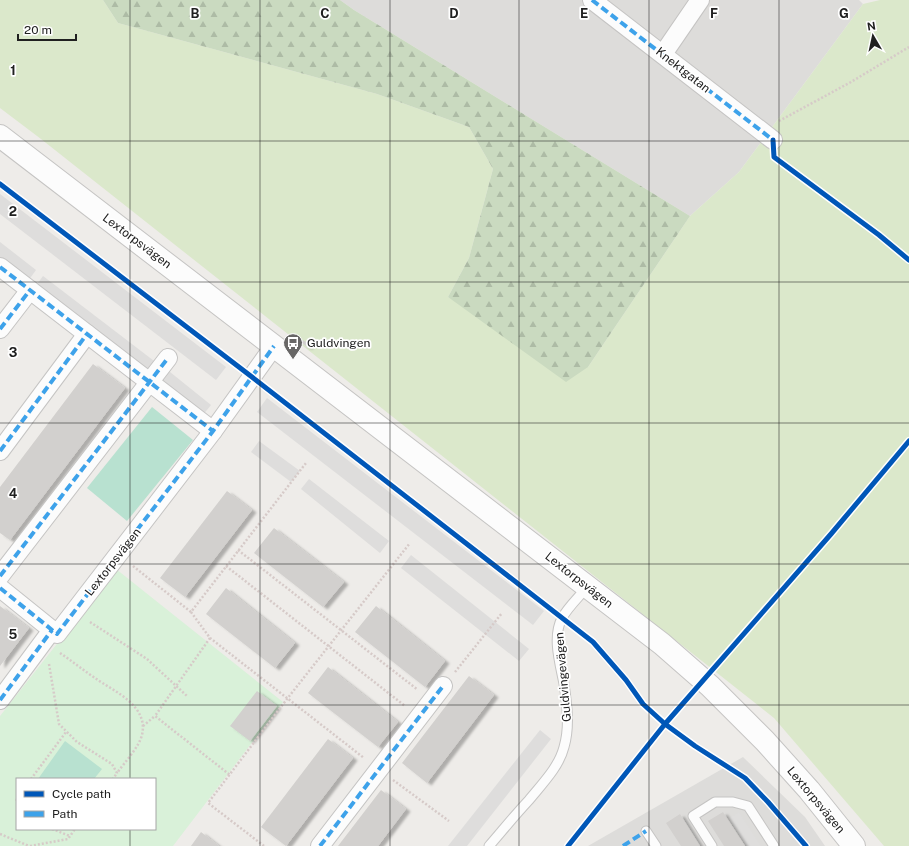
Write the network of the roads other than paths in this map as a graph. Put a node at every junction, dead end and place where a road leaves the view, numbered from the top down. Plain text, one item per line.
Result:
1 (592, 0) edge
2 (700, 0) edge
3 (663, 54) junction
4 (766, 134) road end
5 (0, 136) edge
6 (0, 267) edge
7 (30, 290) junction
8 (0, 329) edge
9 (86, 334) junction
10 (274, 346) junction
11 (168, 358) dead end
12 (150, 383) junction
13 (213, 431) junction
14 (0, 451) edge
15 (0, 576) edge
16 (587, 587) junction
17 (0, 588) edge
18 (52, 630) junction
19 (443, 686) road end
20 (0, 700) edge
21 (646, 831) dead end
22 (320, 846) edge
23 (489, 846) edge
24 (656, 846) edge
25 (712, 846) edge
26 (774, 846) edge
27 (854, 846) edge

1 - 3 street, Knektgatan
2 - 3 street
3 - 4 street, Knektgatan
5 - 10 street, Lextorpsvägen
6 - 7 street
7 - 8 street
7 - 9 street
9 - 12 street
9 - 14 street
10 - 13 street, Lextorpsvägen
10 - 16 street, Lextorpsvägen
11 - 12 street
12 - 13 street
12 - 15 street
13 - 18 street, Lextorpsvägen
16 - 23 lane, Guldvingevägen
16 - 27 street, Lextorpsvägen
17 - 18 street
18 - 20 street
19 - 22 street
21 - 24 lane
25 - 26 lane

